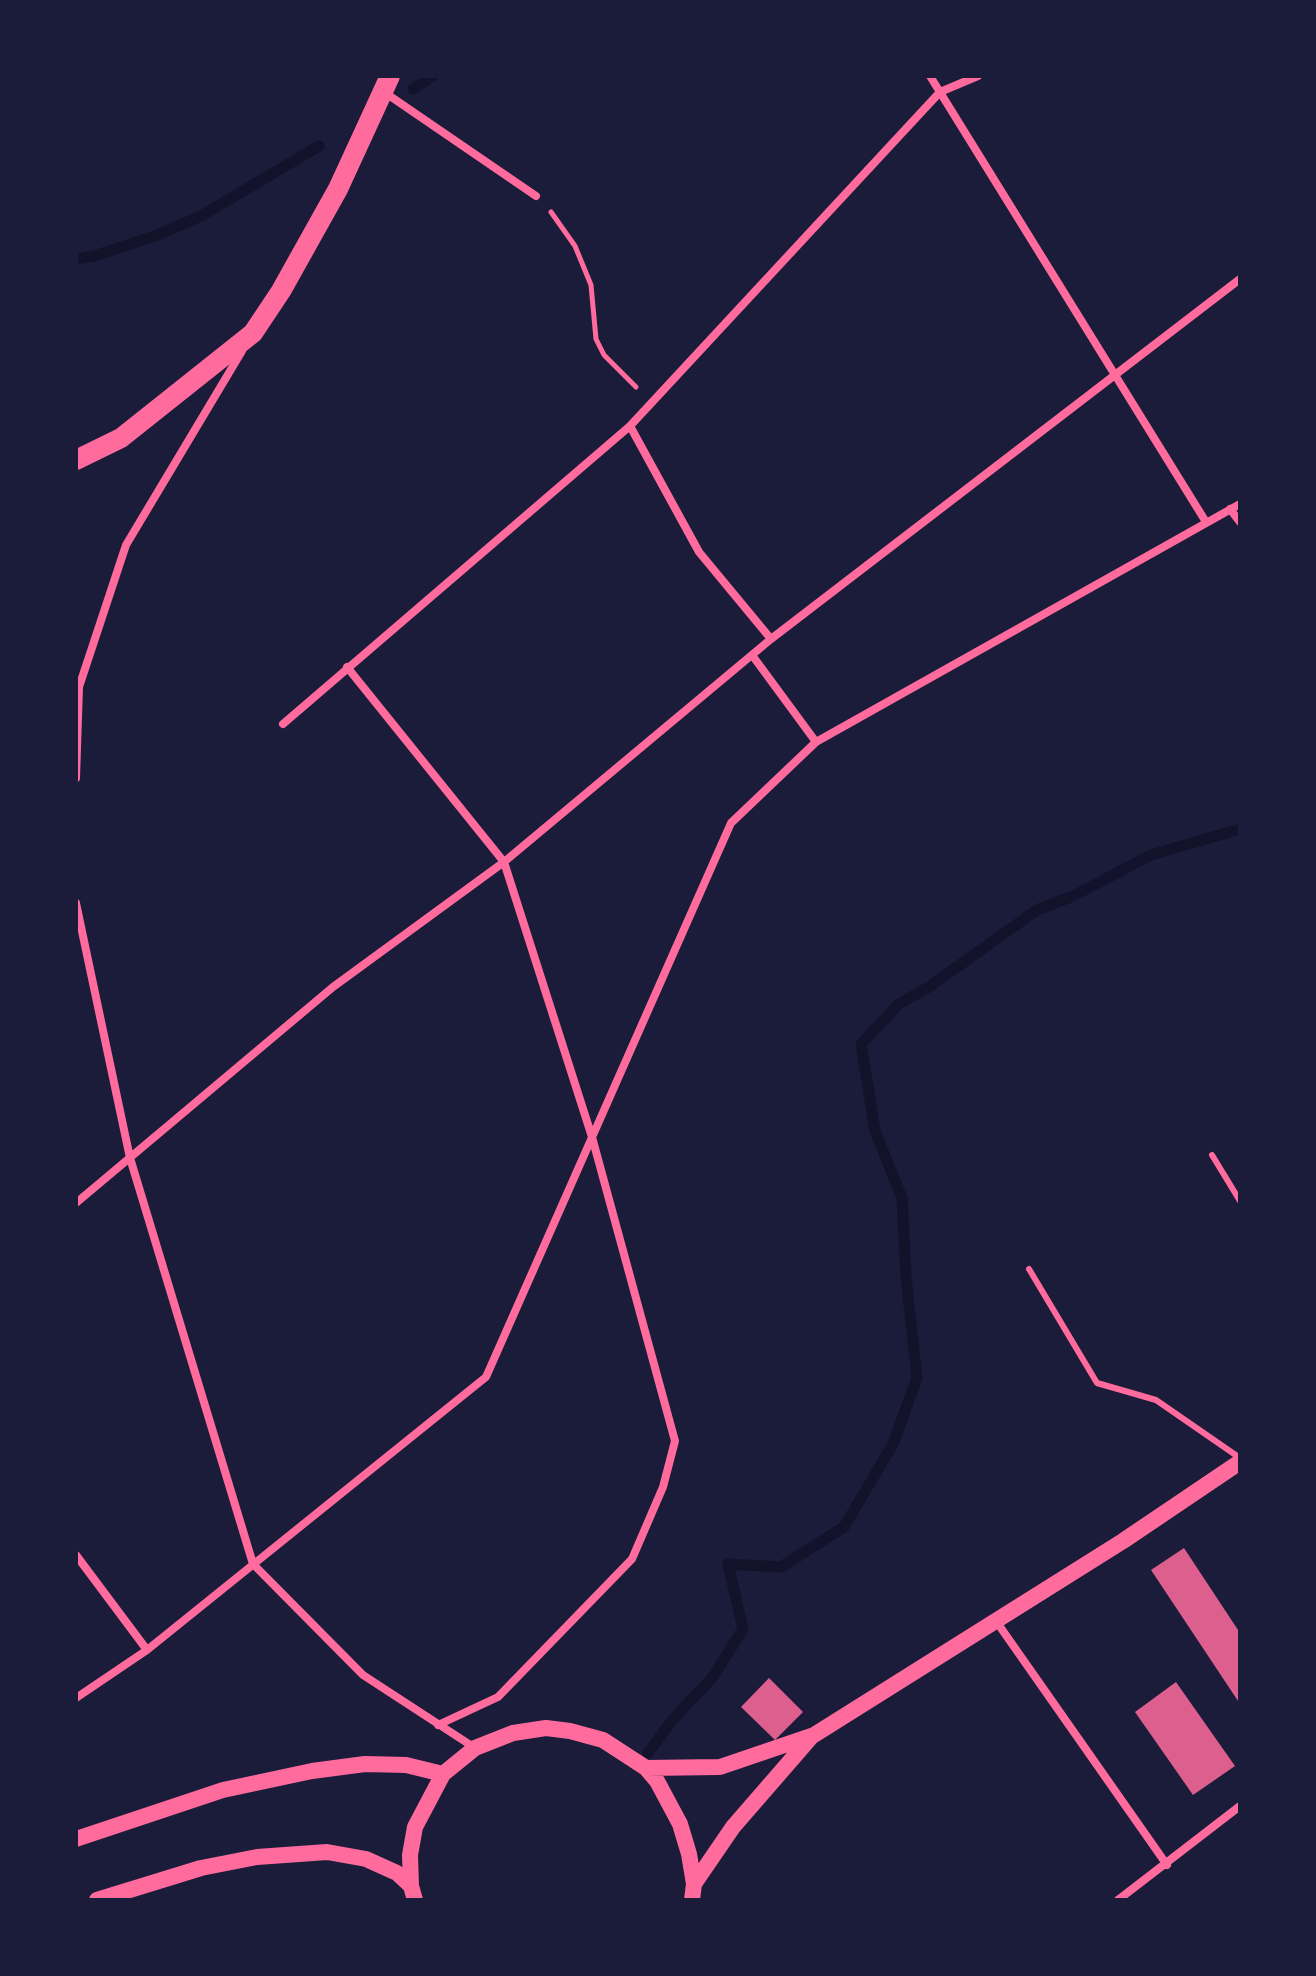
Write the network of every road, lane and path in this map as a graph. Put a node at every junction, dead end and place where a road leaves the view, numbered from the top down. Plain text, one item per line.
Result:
1 (930, 76) edge
2 (978, 76) edge
3 (386, 84) edge
4 (940, 92) junction
5 (536, 196) joint
6 (1240, 279) edge
7 (253, 333) junction
8 (1115, 375) junction
9 (652, 401) junction
10 (630, 426) junction
11 (76, 460) edge
12 (1240, 504) edge
13 (1230, 509) junction
14 (1206, 522) junction
15 (1240, 522) edge
16 (771, 639) junction
17 (752, 655) junction
18 (347, 667) junction
19 (283, 724) dead end
20 (816, 742) junction
21 (76, 778) edge
22 (504, 862) junction
23 (76, 903) edge
24 (592, 1137) junction
25 (1212, 1155) dead end
26 (130, 1158) junction
27 (1240, 1201) edge
28 (76, 1203) edge
29 (1029, 1269) dead end
30 (1240, 1460) edge
31 (76, 1555) edge
32 (253, 1564) junction
33 (996, 1621) junction
34 (147, 1650) junction
35 (76, 1698) edge
36 (438, 1725) junction
37 (814, 1735) junction
38 (475, 1748) junction
39 (646, 1768) junction
40 (443, 1774) junction
41 (1240, 1806) edge
42 (76, 1839) edge
43 (1167, 1865) junction
44 (693, 1892) edge
45 (413, 1893) edge
46 (97, 1900) edge
47 (1118, 1900) edge

1 - 4 street
2 - 4 street
3 - 5 street
3 - 7 main road
4 - 8 street
4 - 9 street
5 - 9 path
6 - 8 street
7 - 11 main road
7 - 21 street
8 - 14 street
8 - 16 street
9 - 10 street
10 - 16 street
10 - 18 street
12 - 13 street
13 - 14 street
13 - 15 street
14 - 20 street
16 - 17 street
17 - 20 street
17 - 22 street
18 - 19 street
18 - 22 street
20 - 24 street
22 - 24 street
22 - 26 street
23 - 26 street
24 - 32 street
24 - 36 street
25 - 27 lane
26 - 28 street
26 - 32 street
29 - 30 lane
30 - 33 main road
31 - 34 street
32 - 34 street
32 - 36 street
33 - 37 main road
33 - 43 street
34 - 35 street
36 - 38 street
37 - 39 main road
37 - 44 main road
38 - 39 main road
38 - 40 main road
39 - 44 main road
40 - 42 main road
40 - 45 main road
41 - 43 street
43 - 47 street
45 - 46 main road

